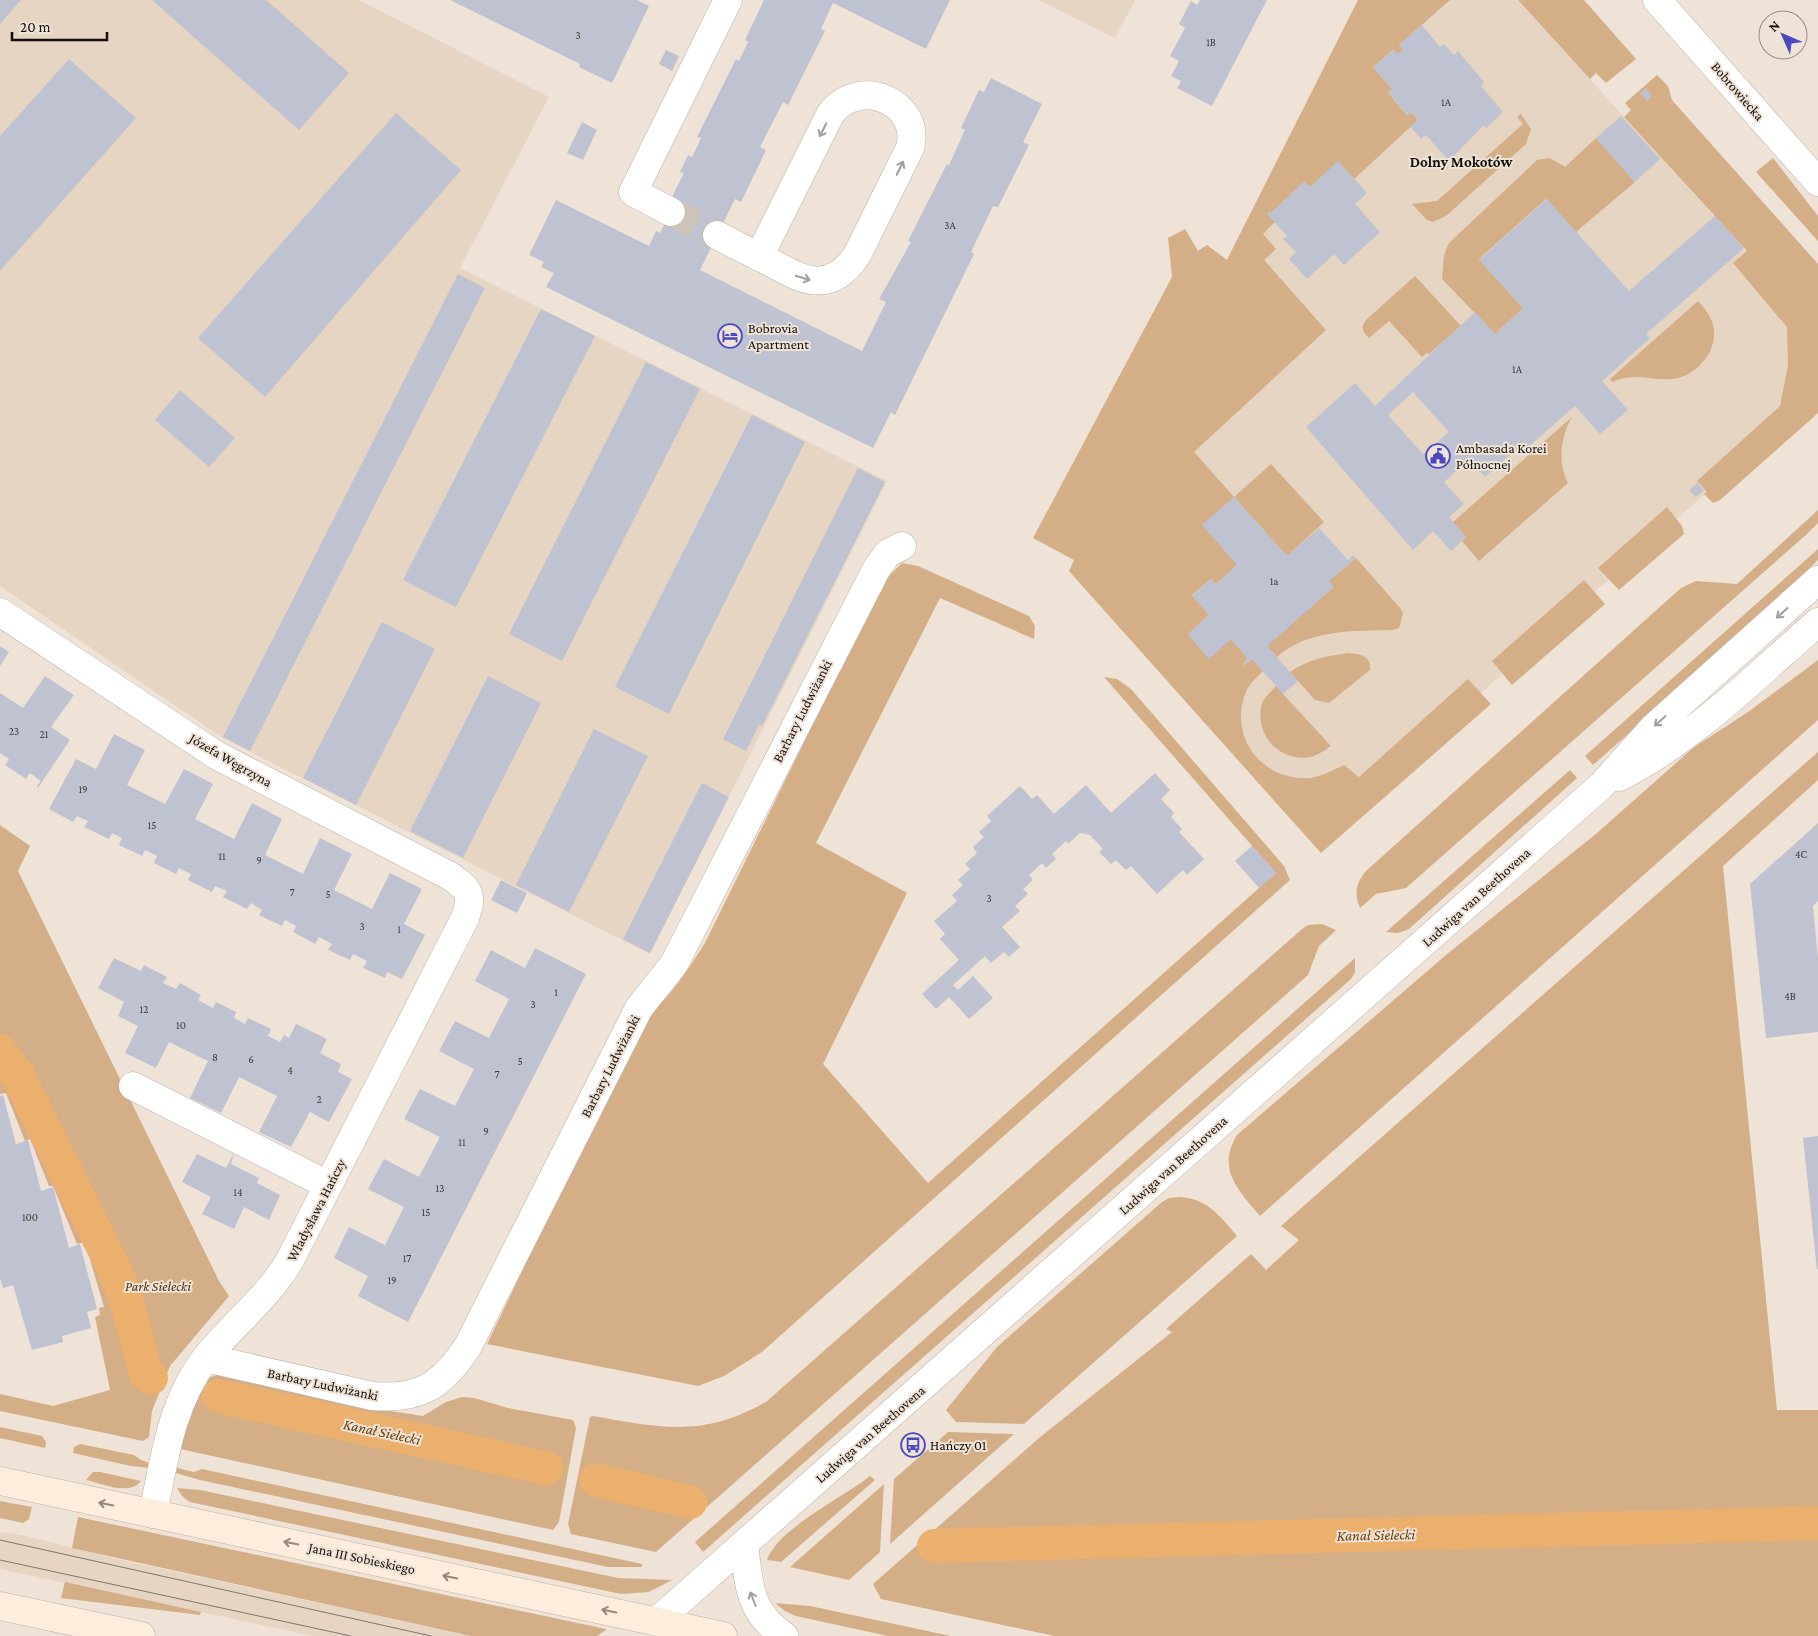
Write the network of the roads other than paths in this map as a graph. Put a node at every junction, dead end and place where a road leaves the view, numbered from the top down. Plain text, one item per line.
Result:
1 (728, 0) edge
2 (1657, 0) edge
3 (1818, 182) edge
4 (671, 212) tunnel mouth
5 (717, 235) tunnel mouth
6 (759, 257) junction
7 (902, 546) dead end
8 (1818, 580) edge
9 (0, 612) edge
10 (1818, 622) edge
11 (1602, 785) junction
12 (470, 894) joint
13 (133, 1086) dead end
14 (328, 1185) junction
15 (206, 1358) junction
16 (0, 1481) edge
17 (153, 1514) junction
18 (744, 1544) junction
19 (0, 1606) edge
20 (648, 1629) edge
21 (141, 1636) edge
22 (723, 1636) edge
23 (784, 1636) edge

1 - 4 street
2 - 3 street, Bobrowiecka
5 - 6 street
6 -> 6 street
7 - 15 street, Barbary Ludwiżanki
8 -> 11 street, Ludwiga van Beethovena
9 - 12 street, Józefa Węgrzyna
10 - 11 street, Ludwiga van Beethovena
11 - 18 street, Ludwiga van Beethovena
12 - 14 street, Władysława Hańczy
13 - 14 street
14 - 15 street, Władysława Hańczy
15 - 17 street, Władysława Hańczy
17 -> 16 main road, Jana III Sobieskiego
20 -> 17 main road, Jana III Sobieskiego
18 - 20 street, Ludwiga van Beethovena
23 -> 18 street
19 - 21 main road
20 - 22 main road, Jana III Sobieskiego

